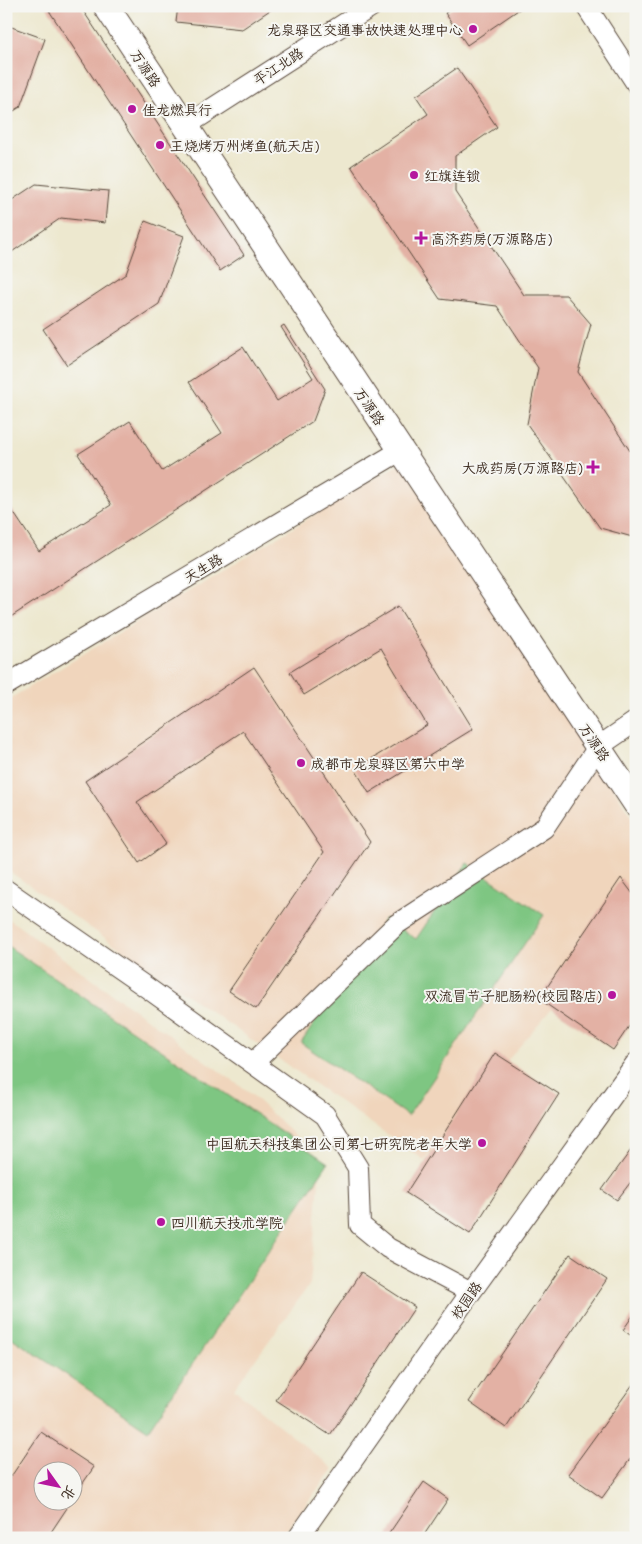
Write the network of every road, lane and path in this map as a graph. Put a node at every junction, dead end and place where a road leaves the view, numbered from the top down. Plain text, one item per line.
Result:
1 (106, 6) edge
2 (372, 6) edge
3 (586, 6) edge
4 (636, 83) edge
5 (185, 126) junction
6 (400, 450) junction
7 (6, 685) edge
8 (636, 722) edge
9 (598, 747) junction
10 (636, 804) edge
11 (6, 890) edge
12 (636, 1063) edge
13 (253, 1064) junction
14 (471, 1292) junction
15 (298, 1538) edge

1 - 5 street, 万源路
2 - 5 street, 平江北路
3 - 4 street
5 - 6 street, 万源路
6 - 7 street, 天生路
6 - 9 street, 万源路
8 - 9 street
9 - 10 street, 万源路
9 - 13 street
11 - 13 street
12 - 14 street, 校园路
13 - 14 street
14 - 15 street, 校园路

